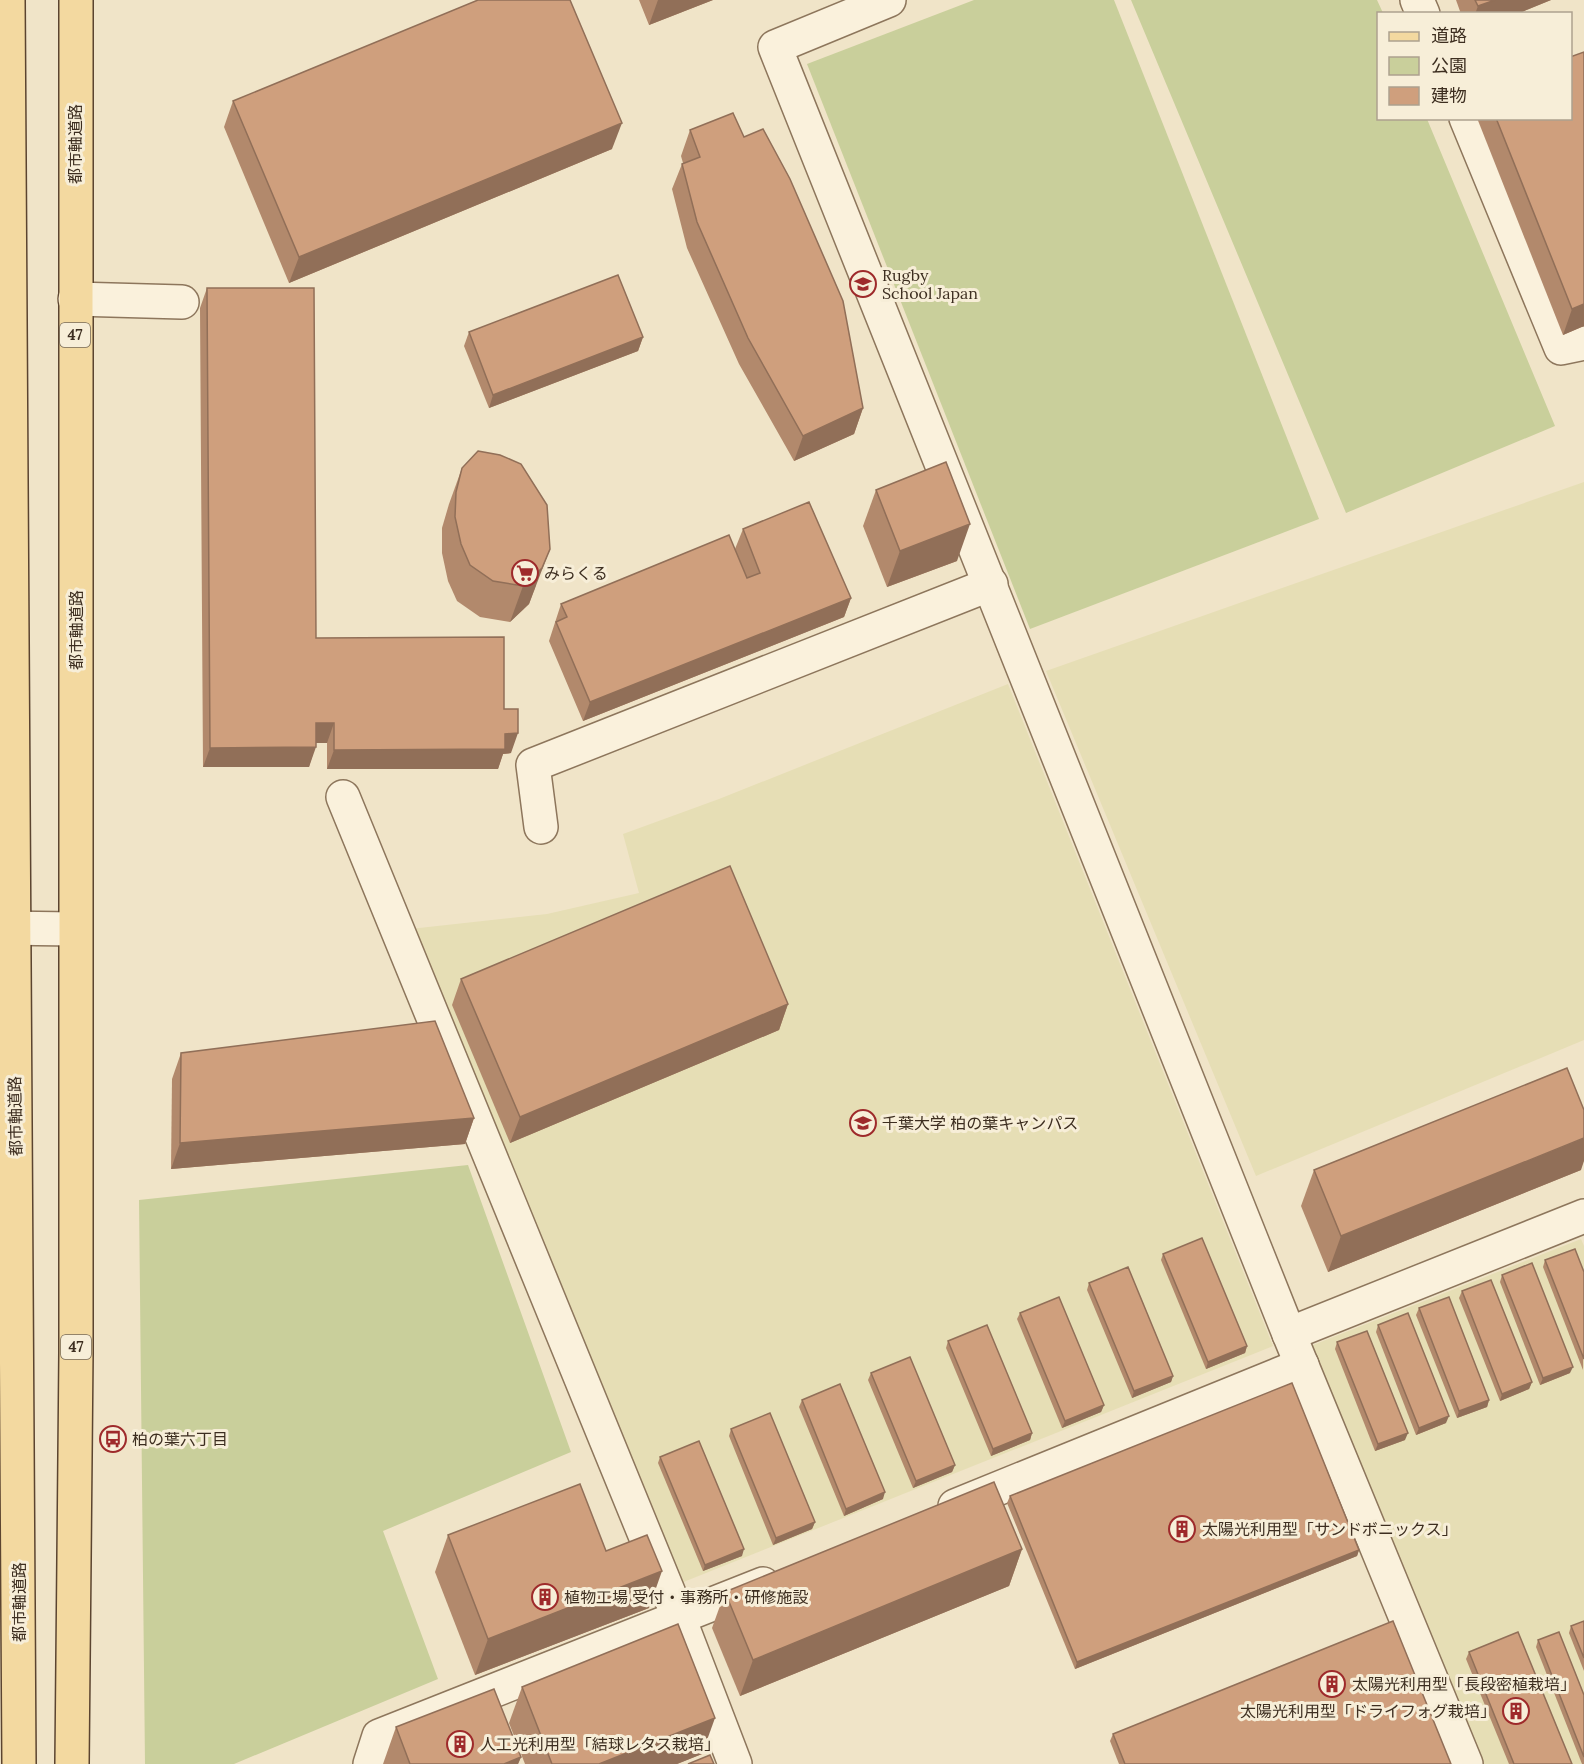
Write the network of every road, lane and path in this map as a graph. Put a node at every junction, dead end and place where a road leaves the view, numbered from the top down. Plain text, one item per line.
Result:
1 (8, 0) edge
2 (75, 0) edge
3 (889, 0) edge
4 (4, 44) edge
5 (1467, 120) edge
6 (75, 299) junction
7 (182, 302) dead end
8 (4, 319) edge
9 (1584, 343) edge
10 (991, 584) junction
11 (343, 797) dead end
12 (541, 827) dead end
13 (7, 928) edge
14 (75, 929) junction
15 (1584, 1216) edge
16 (1289, 1334) junction
17 (9, 1359) edge
18 (1302, 1365) junction
19 (932, 1515) edge
20 (789, 1573) edge
21 (679, 1618) junction
22 (13, 1756) edge
23 (72, 1764) edge
24 (370, 1764) edge
25 (735, 1764) edge
26 (1466, 1764) edge

1 - 4 main road, 都市軸道路
2 - 6 main road, 都市軸道路 / 47
3 - 10 street
4 - 8 main road, 都市軸道路
5 - 9 street
6 - 7 street
6 - 14 main road, 都市軸道路 / 47
8 - 13 main road, 都市軸道路
10 - 12 street
10 - 16 street
11 - 21 street
13 - 14 street
13 - 17 main road, 都市軸道路
14 - 23 main road, 都市軸道路 / 47
15 - 16 street
16 - 18 street
17 - 22 main road, 都市軸道路
18 - 19 street
18 - 26 street
20 - 21 street
21 - 24 street
21 - 25 street

